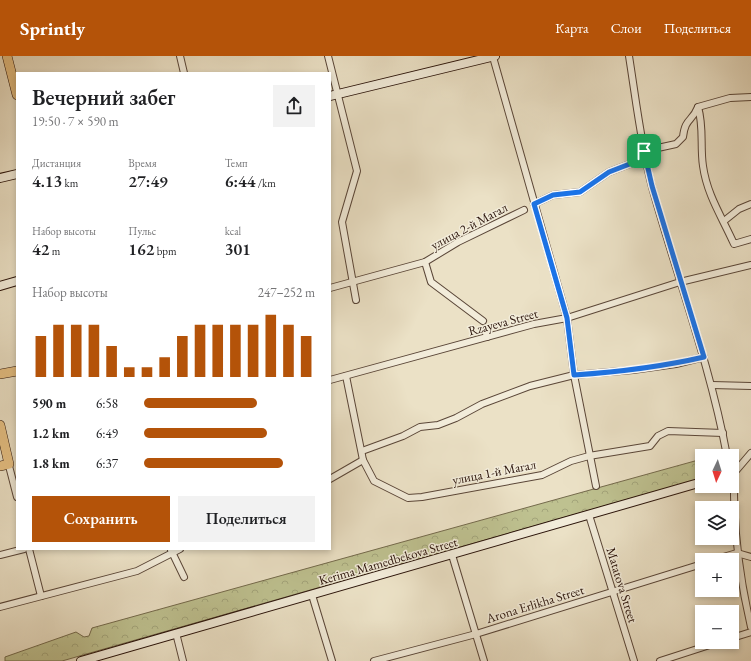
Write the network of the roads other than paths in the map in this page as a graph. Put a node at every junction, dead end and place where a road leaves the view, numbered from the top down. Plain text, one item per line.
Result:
1 (7, 56) edge
2 (180, 56) edge
3 (328, 56) edge
4 (494, 56) edge
5 (630, 56) edge
6 (184, 72) edge
7 (330, 72) edge
8 (331, 76) edge
9 (16, 91) edge
10 (334, 95) edge
11 (751, 97) edge
12 (698, 107) junction
13 (644, 151) junction
14 (16, 174) edge
15 (0, 178) edge
16 (534, 204) junction
17 (751, 204) edge
18 (524, 210) dead end
19 (724, 221) junction
20 (751, 239) edge
21 (425, 262) junction
22 (751, 265) edge
23 (16, 281) edge
24 (352, 282) junction
25 (680, 282) junction
26 (0, 286) edge
27 (331, 288) edge
28 (356, 300) dead end
29 (567, 318) junction
30 (483, 321) dead end
31 (485, 329) dead end
32 (487, 337) junction
33 (704, 357) junction
34 (16, 370) edge
35 (0, 373) edge
36 (574, 375) junction
37 (346, 376) junction
38 (331, 380) edge
39 (712, 385) junction
40 (751, 386) edge
41 (0, 425) edge
42 (0, 431) edge
43 (722, 433) junction
44 (725, 449) edge
45 (362, 451) junction
46 (751, 453) edge
47 (589, 456) junction
48 (363, 460) junction
49 (4, 464) edge
50 (739, 466) edge
51 (331, 478) edge
52 (695, 484) edge
53 (596, 486) dead end
54 (733, 493) edge
55 (16, 494) edge
56 (590, 515) junction
57 (20, 550) edge
58 (29, 550) edge
59 (171, 551) edge
60 (737, 552) junction
61 (734, 553) edge
62 (0, 555) edge
63 (452, 555) junction
64 (751, 557) edge
65 (695, 566) edge
66 (184, 577) dead end
67 (613, 592) junction
68 (312, 595) junction
69 (41, 596) junction
70 (0, 607) edge
71 (751, 627) edge
72 (751, 632) edge
73 (176, 633) junction
74 (476, 634) junction
75 (739, 636) edge
76 (697, 649) edge
77 (81, 661) edge
78 (183, 661) edge
79 (332, 661) edge
80 (374, 661) edge
81 (484, 661) edge
82 (634, 661) edge
83 (660, 661) edge

1 - 9 main road
2 - 6 street
3 - 7 street
4 - 10 street
4 - 16 street
5 - 13 street
8 - 10 street
10 - 24 street
11 - 12 street
12 - 13 street
12 - 19 street
13 - 16 street
13 - 25 street
14 - 15 street
16 - 29 street
17 - 19 street
18 - 21 street, улица 2-й Магал
19 - 20 street
21 - 24 street, улица 2-й Магал
21 - 30 street
22 - 25 street, Rzayeva Street
23 - 26 street
24 - 27 street
24 - 28 street
25 - 29 street, Rzayeva Street
25 - 33 street
29 - 32 street, Rzayeva Street
29 - 36 street
31 - 32 street
32 - 37 street, Rzayeva Street
33 - 36 street
33 - 39 street
34 - 35 main road
36 - 45 street
36 - 47 street
37 - 38 street, Rzayeva Street
37 - 45 street, улица 1-й Магал
39 - 40 street
39 - 43 street
41 - 49 main road
42 - 49 main road
43 - 44 street
43 - 47 street, улица 1-й Магал
45 - 48 street, улица 1-й Магал
46 - 50 street
47 - 48 street, улица 1-й Магал
47 - 53 street
48 - 51 street
49 - 55 street
52 - 56 street, Kerima Mamedbekova Street
54 - 60 street
56 - 63 street, Kerima Mamedbekova Street
56 - 67 street, Matatova Street
57 - 62 street
58 - 69 street
59 - 66 street
59 - 69 street
60 - 61 street
60 - 64 street
60 - 71 street
63 - 68 street, Kerima Mamedbekova Street
63 - 74 street
65 - 67 street, Arona Erlikha Street
67 - 74 street, Arona Erlikha Street
67 - 82 street, Matatova Street
68 - 73 street, Kerima Mamedbekova Street
68 - 79 street
69 - 70 street
72 - 75 street
73 - 77 street, Kerima Mamedbekova Street
73 - 78 street
74 - 80 street, Arona Erlikha Street
74 - 81 street
76 - 83 street

